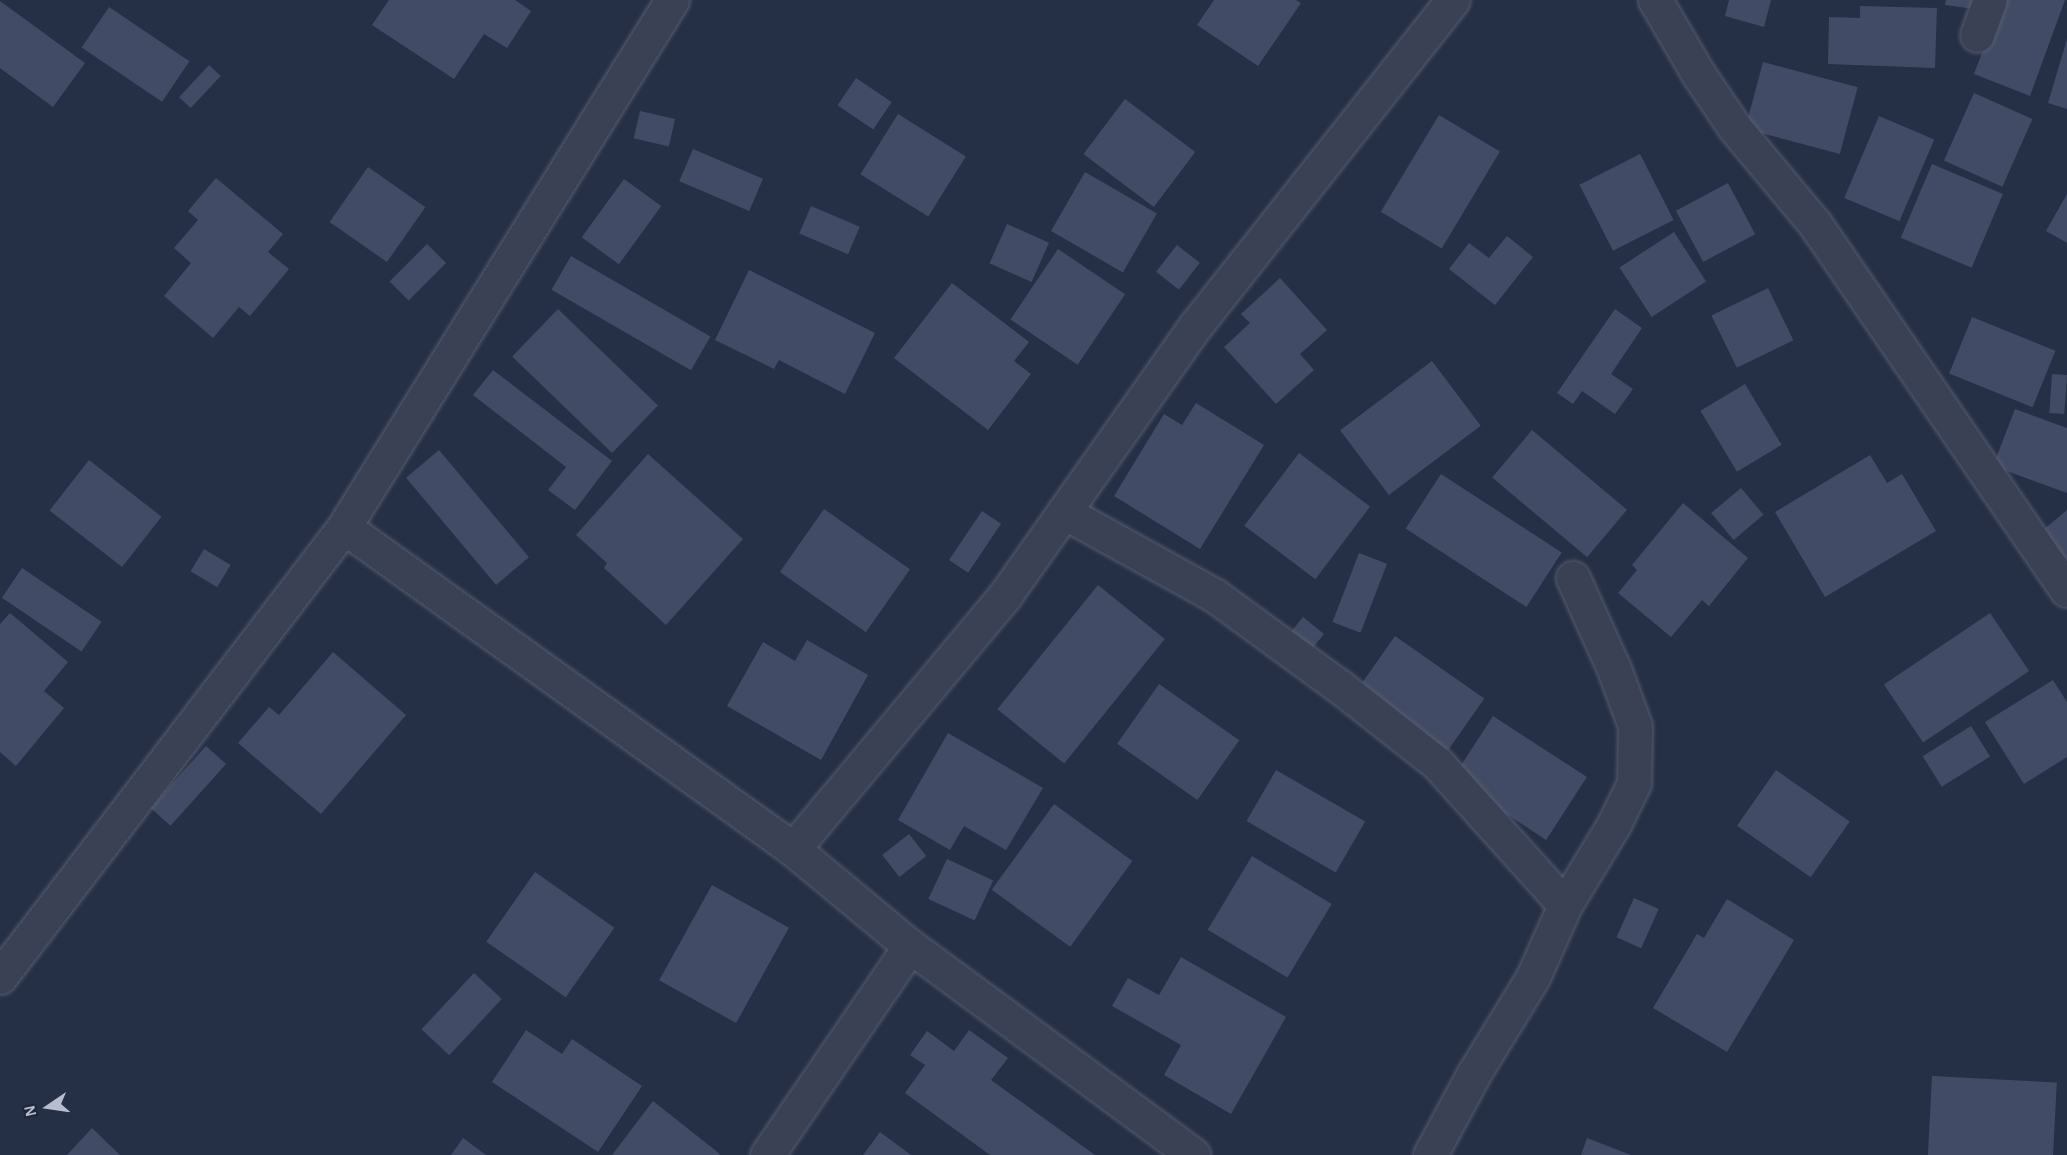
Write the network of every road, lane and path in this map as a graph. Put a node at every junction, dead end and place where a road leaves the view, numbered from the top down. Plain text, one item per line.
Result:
1 (672, 0) edge
2 (1453, 0) edge
3 (1655, 0) edge
4 (1990, 0) edge
5 (1977, 35) dead end
6 (1064, 512) junction
7 (344, 527) junction
8 (1573, 578) dead end
9 (2067, 590) edge
10 (794, 849) junction
11 (1565, 905) junction
12 (910, 946) junction
13 (0, 977) edge
14 (767, 1155) edge
15 (1193, 1155) edge
16 (1430, 1155) edge

1 - 7 street
2 - 6 street
3 - 9 street
4 - 5 street
6 - 10 street
6 - 11 street
7 - 10 street
7 - 13 street
8 - 11 street
10 - 12 street
11 - 16 street
12 - 14 street
12 - 15 street

